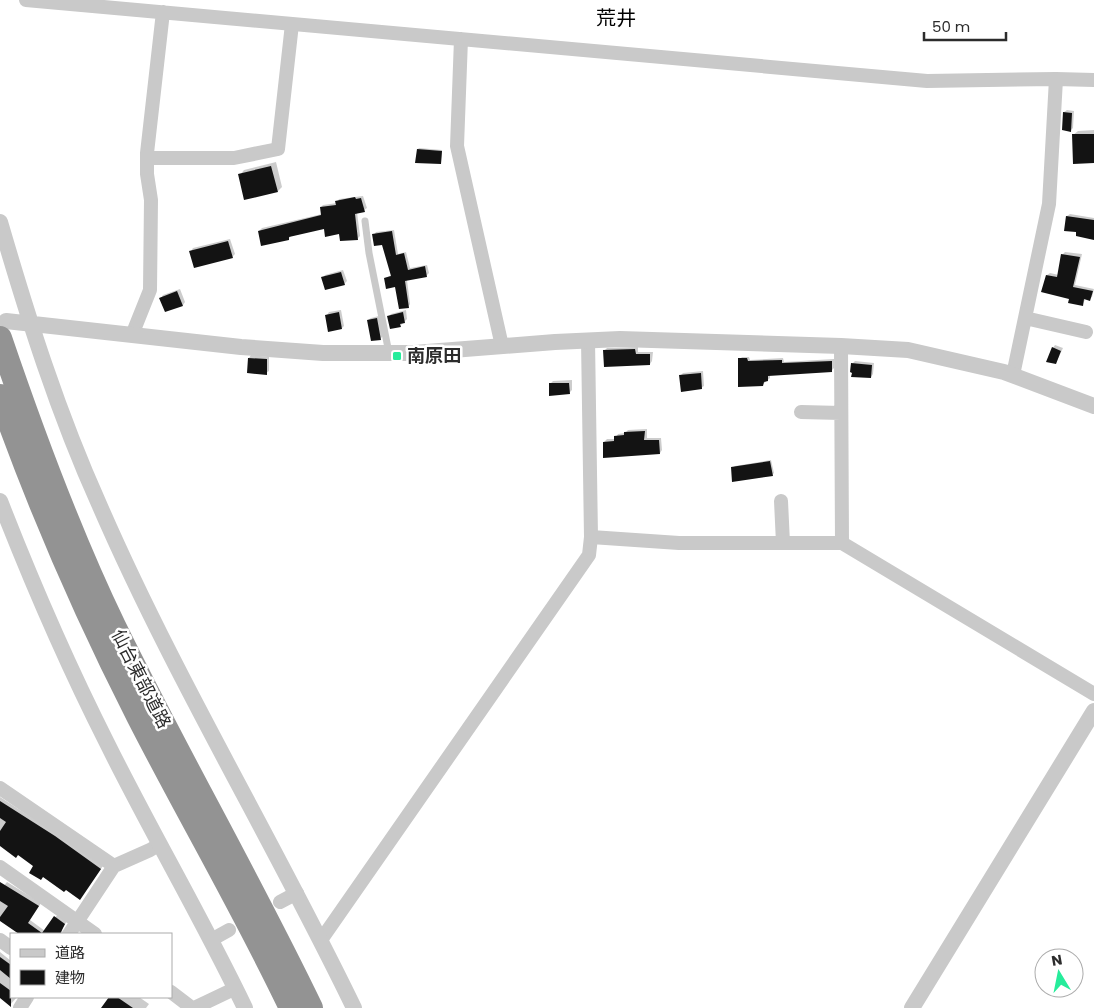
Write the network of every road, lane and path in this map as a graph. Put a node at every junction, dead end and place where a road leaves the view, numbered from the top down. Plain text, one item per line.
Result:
1 (26, 0) edge
2 (163, 12) junction
3 (292, 24) junction
4 (462, 40) junction
5 (1056, 79) junction
6 (1094, 80) edge
7 (147, 158) junction
8 (0, 222) edge
9 (365, 222) dead end
10 (1025, 318) junction
11 (30, 323) junction
12 (3, 330) edge
13 (1086, 332) dead end
14 (132, 335) junction
15 (588, 340) junction
16 (502, 346) junction
17 (841, 346) junction
18 (389, 354) junction
19 (1012, 375) junction
20 (0, 396) edge
21 (1094, 406) edge
22 (801, 412) dead end
23 (841, 413) junction
24 (0, 501) edge
25 (781, 501) dead end
26 (590, 537) junction
27 (783, 543) junction
28 (842, 543) junction
29 (1094, 694) edge
30 (1094, 711) edge
31 (0, 788) edge
32 (160, 844) junction
33 (114, 866) junction
34 (0, 867) edge
35 (297, 893) junction
36 (280, 902) dead end
37 (77, 921) junction
38 (229, 930) dead end
39 (69, 933) edge
40 (94, 933) edge
41 (211, 940) junction
42 (321, 940) junction
43 (236, 988) junction
44 (172, 993) edge
45 (193, 1008) edge
46 (245, 1008) edge
47 (290, 1008) edge
48 (311, 1008) edge
49 (354, 1008) edge
50 (912, 1008) edge

1 - 2 street
2 - 3 street
2 - 7 street
3 - 4 street
3 - 7 street
4 - 5 street
4 - 16 street
5 - 6 street
5 - 10 street
7 - 14 street
8 - 11 street
9 - 18 lane
10 - 13 street
10 - 19 street
11 - 12 street
11 - 14 street
11 - 35 street
12 - 48 highway, 仙台東部道路
14 - 18 street
15 - 16 street
15 - 17 street
15 - 26 street
16 - 18 street
17 - 19 street
17 - 23 street
19 - 21 street
20 - 47 highway, 仙台東部道路
22 - 23 street
23 - 28 street
24 - 32 street
25 - 27 street
26 - 27 street
26 - 42 street
27 - 28 street
28 - 29 street
30 - 50 street
31 - 33 street
32 - 33 street
32 - 41 street
33 - 37 street
34 - 37 street
35 - 36 street
35 - 42 street
37 - 39 street
37 - 40 street
38 - 41 street
41 - 43 street
42 - 49 street
43 - 45 street
43 - 46 street
44 - 45 street

